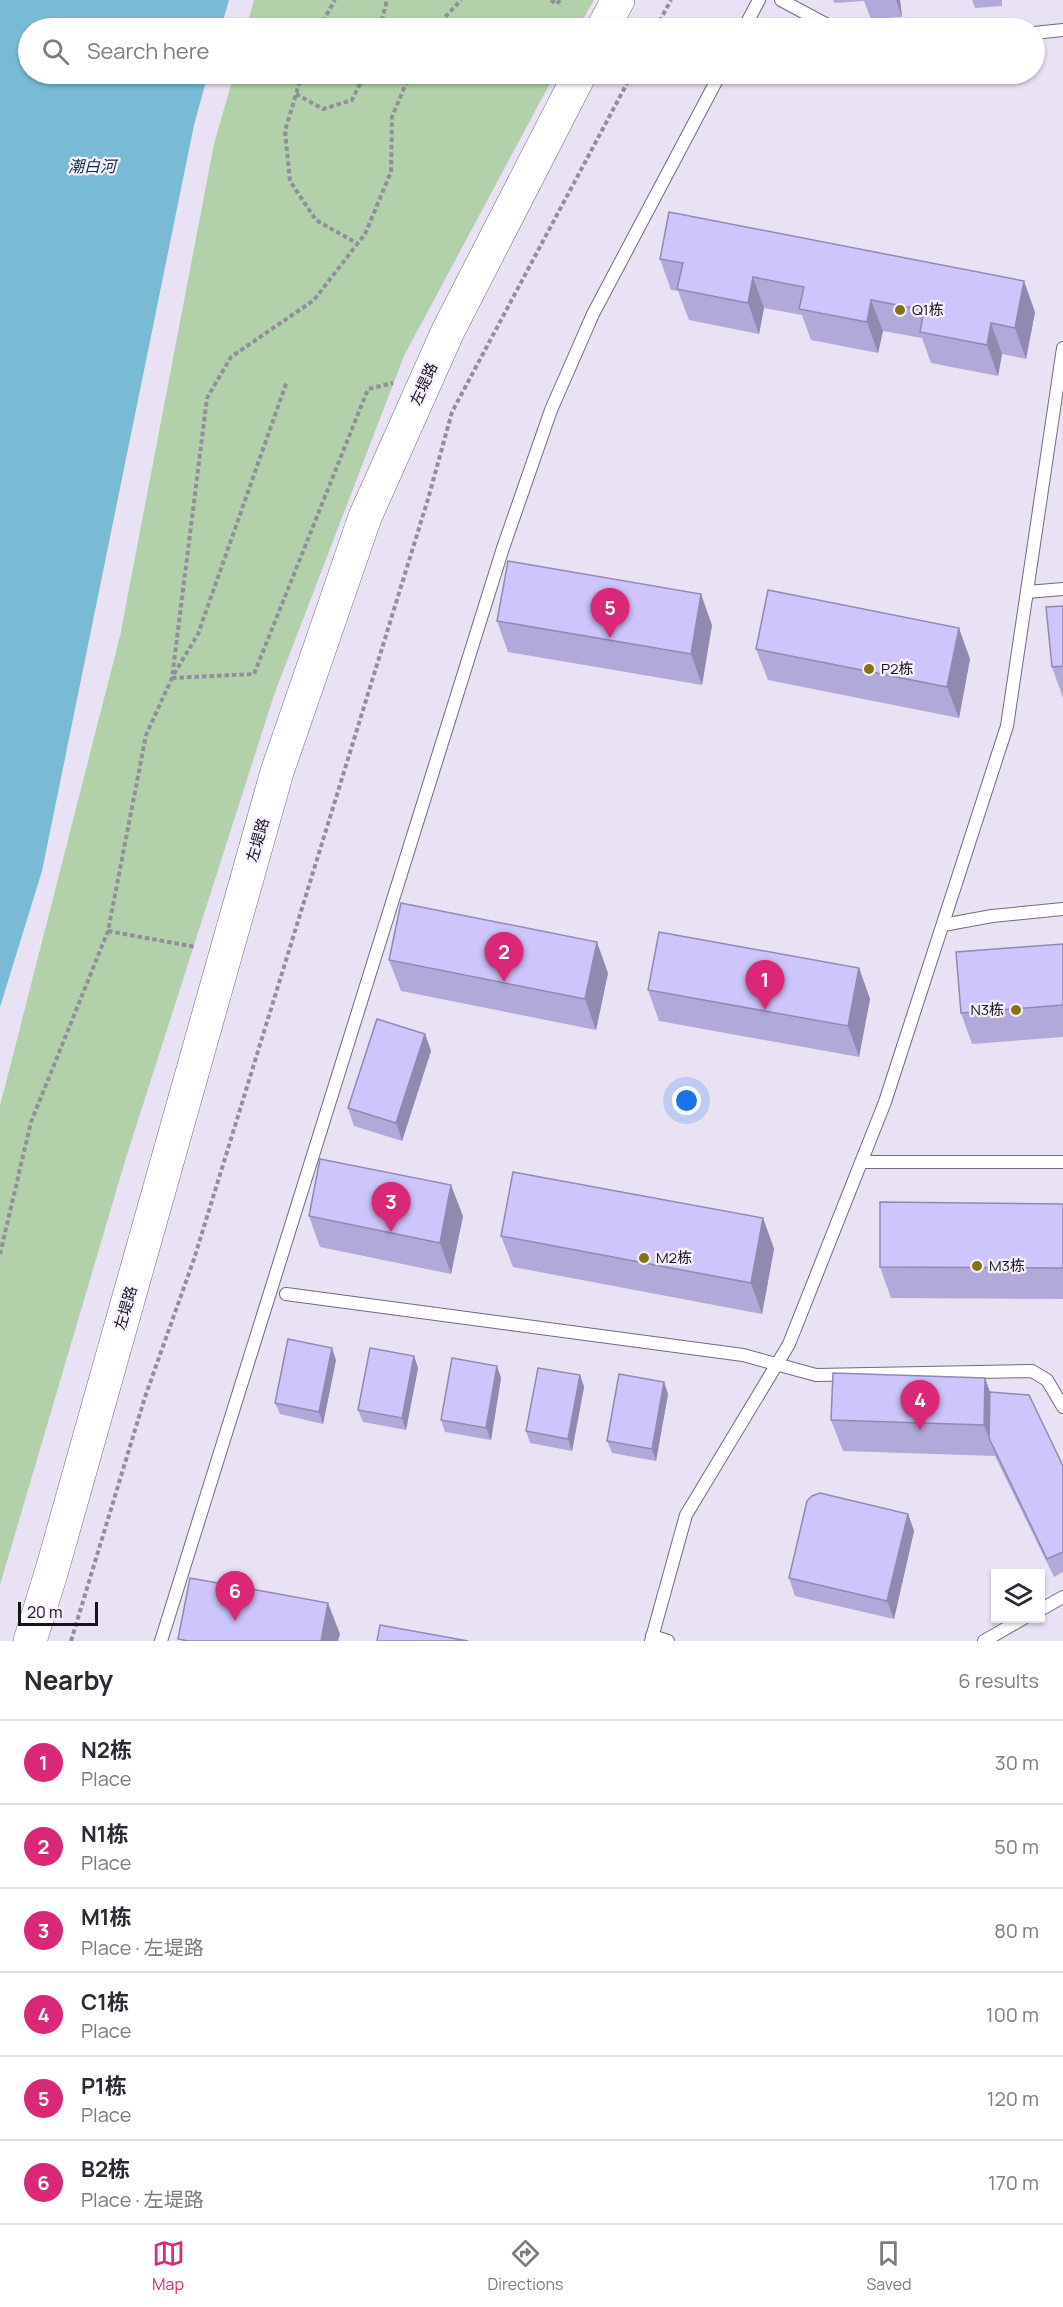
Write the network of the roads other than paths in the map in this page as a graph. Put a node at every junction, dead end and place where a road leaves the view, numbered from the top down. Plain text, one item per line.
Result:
1 (618, 0) edge
2 (759, 0) edge
3 (781, 0) edge
4 (608, 18) edge
5 (749, 18) edge
6 (814, 18) edge
7 (1063, 30) edge
8 (1045, 32) edge
9 (575, 84) edge
10 (715, 84) edge
11 (1063, 348) edge
12 (1063, 589) edge
13 (1027, 592) junction
14 (1063, 909) edge
15 (942, 925) junction
16 (861, 1162) junction
17 (1063, 1162) edge
18 (286, 1294) dead end
19 (776, 1366) junction
20 (1063, 1407) edge
21 (1063, 1597) edge
22 (1045, 1608) edge
23 (1015, 1623) edge
24 (651, 1638) edge
25 (30, 1641) edge
26 (161, 1641) edge
27 (668, 1641) edge
28 (984, 1641) edge

1 - 4 street
2 - 5 lane
3 - 6 lane
7 - 8 lane
9 - 25 street, 左堤路
10 - 26 lane
11 - 13 lane
12 - 13 lane
13 - 15 lane
14 - 15 lane
15 - 16 lane
16 - 17 lane
16 - 19 lane
18 - 19 lane
19 - 20 lane
19 - 24 lane
21 - 22 lane
23 - 28 lane
24 - 27 lane

